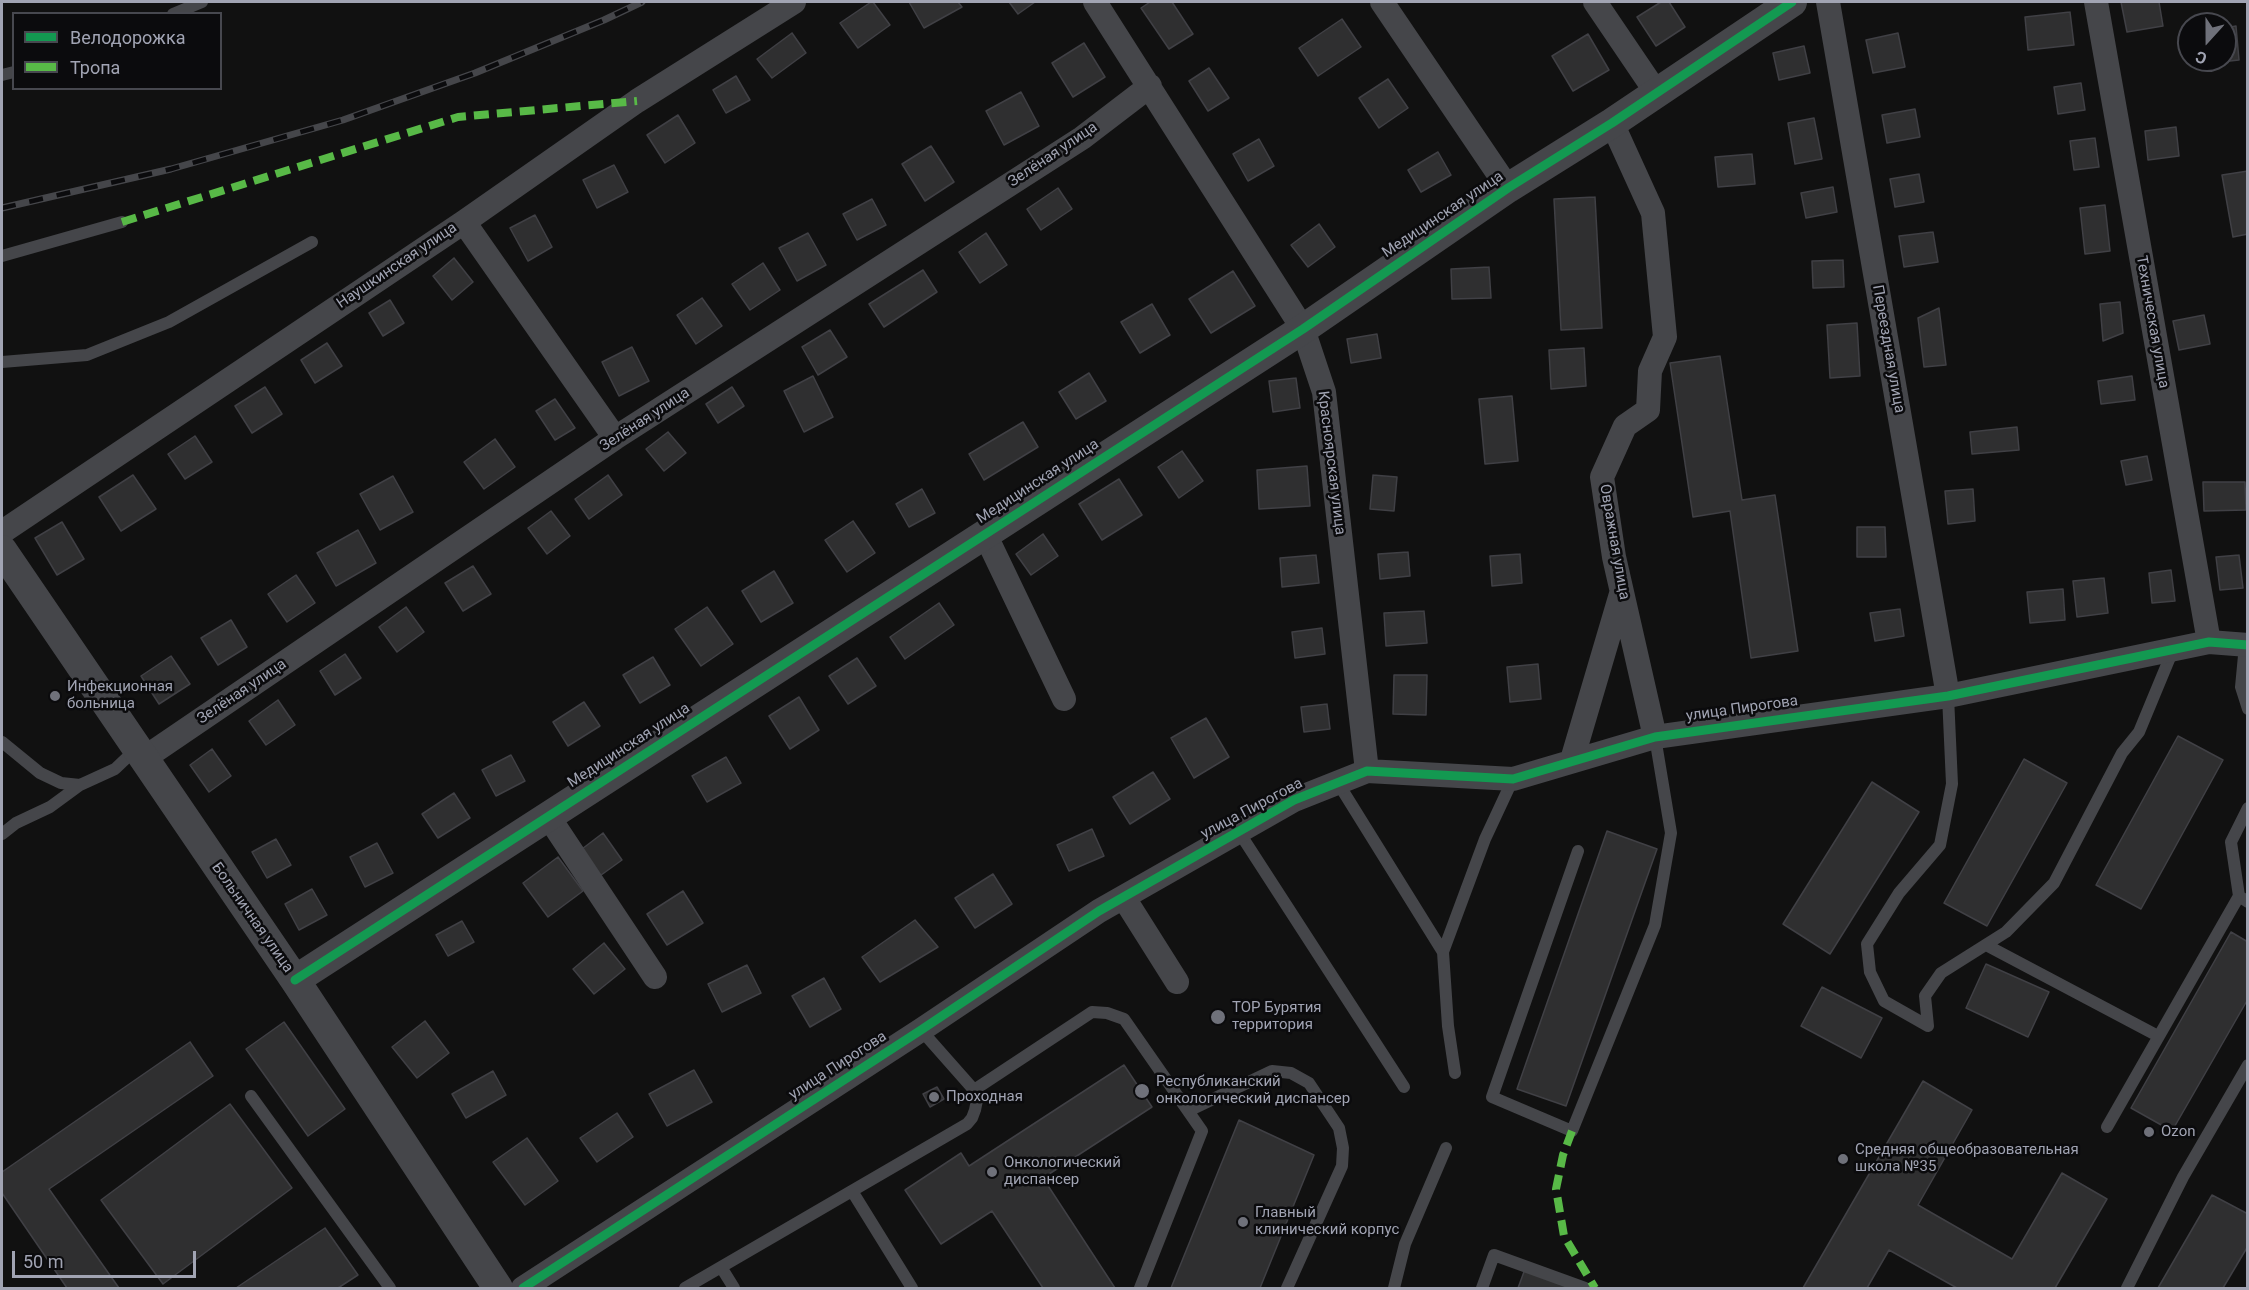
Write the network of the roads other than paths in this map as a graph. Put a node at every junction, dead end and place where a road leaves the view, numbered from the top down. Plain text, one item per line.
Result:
1 (202, 2) edge
2 (794, 2) edge
3 (1095, 2) edge
4 (1382, 2) edge
5 (1595, 2) edge
6 (1792, 2) edge
7 (1827, 2) edge
8 (2096, 2) edge
9 (177, 12) edge
10 (1150, 86) junction
11 (1656, 92) junction
12 (1612, 123) junction
13 (1508, 188) junction
14 (122, 222) dead end
15 (464, 222) junction
16 (312, 242) dead end
17 (2, 256) edge
18 (1303, 328) junction
19 (2, 363) edge
20 (615, 438) junction
21 (2, 532) edge
22 (985, 534) junction
23 (2, 550) edge
24 (1622, 592) junction
25 (2209, 642) junction
26 (2246, 645) edge
27 (2173, 648) junction
28 (1948, 696) junction
29 (1064, 699) dead end
30 (2247, 708) edge
31 (1655, 737) junction
32 (2, 742) edge
33 (139, 754) junction
34 (1572, 760) junction
35 (1367, 771) junction
36 (1514, 779) junction
37 (1338, 783) junction
38 (80, 785) junction
39 (2247, 808) edge
40 (548, 816) junction
41 (1239, 832) junction
42 (2, 834) edge
43 (1578, 851) dead end
44 (1124, 897) junction
45 (2243, 899) edge
46 (1986, 945) junction
47 (1443, 952) junction
48 (655, 977) dead end
49 (295, 980) junction
50 (1177, 982) dead end
51 (921, 1030) junction
52 (2158, 1036) junction
53 (2247, 1065) edge
54 (1455, 1073) dead end
55 (1404, 1087) dead end
56 (974, 1090) junction
57 (251, 1096) dead end
58 (1188, 1111) junction
59 (2107, 1127) dead end
60 (1446, 1148) dead end
61 (852, 1191) junction
62 (721, 1267) junction
63 (390, 1288) edge
64 (498, 1288) edge
65 (524, 1288) edge
66 (685, 1288) edge
67 (734, 1288) edge
68 (912, 1288) edge
69 (1140, 1288) edge
70 (1287, 1288) edge
71 (1394, 1288) edge
72 (1482, 1288) edge
73 (1586, 1288) edge
74 (2127, 1288) edge

1 - 9 lane
2 - 15 street, Наушкинская улица
3 - 10 street, Красноярская улица
4 - 13 street
5 - 11 street
6 - 11 street, Медицинская улица
7 - 28 street, Переездная улица
8 - 25 street, Техническая улица
10 - 18 street, Красноярская улица
10 - 20 street, Зелёная улица
11 - 12 street, Медицинская улица
12 - 13 street, Медицинская улица
12 - 24 street, Овражная улица
13 - 18 street, Медицинская улица
14 - 17 lane
15 - 20 street
15 - 21 street, Наушкинская улица
16 - 19 lane
18 - 22 street, Медицинская улица
18 - 35 street, Красноярская улица
20 - 33 street, Зелёная улица
22 - 29 street
22 - 40 street, Медицинская улица
23 - 33 street, Больничная улица
24 - 31 street, Овражная улица
24 - 34 street
25 - 26 street, улица Пирогова
25 - 27 street, улица Пирогова
26 - 30 lane
27 - 28 street, улица Пирогова
27 - 46 lane
28 - 31 street, улица Пирогова
28 - 46 lane
31 - 34 street, улица Пирогова
31 - 43 lane
32 - 38 lane
33 - 38 lane
33 - 49 street, Больничная улица
34 - 36 street, улица Пирогова
35 - 36 street, улица Пирогова
35 - 37 street, улица Пирогова
36 - 47 lane
37 - 41 street, улица Пирогова
37 - 47 lane
38 - 42 lane
39 - 45 lane
40 - 48 street
40 - 49 street, Медицинская улица
41 - 44 street, улица Пирогова
41 - 55 lane
44 - 50 street
44 - 51 street, улица Пирогова
45 - 52 lane
46 - 52 lane
47 - 54 lane
49 - 64 street, Больничная улица
51 - 56 lane
51 - 65 street, улица Пирогова
52 - 59 lane
53 - 74 lane
56 - 58 lane
56 - 61 lane
57 - 63 lane
58 - 69 lane
58 - 70 lane
60 - 71 lane
61 - 62 lane
61 - 68 lane
62 - 66 lane
62 - 67 lane
72 - 73 lane

